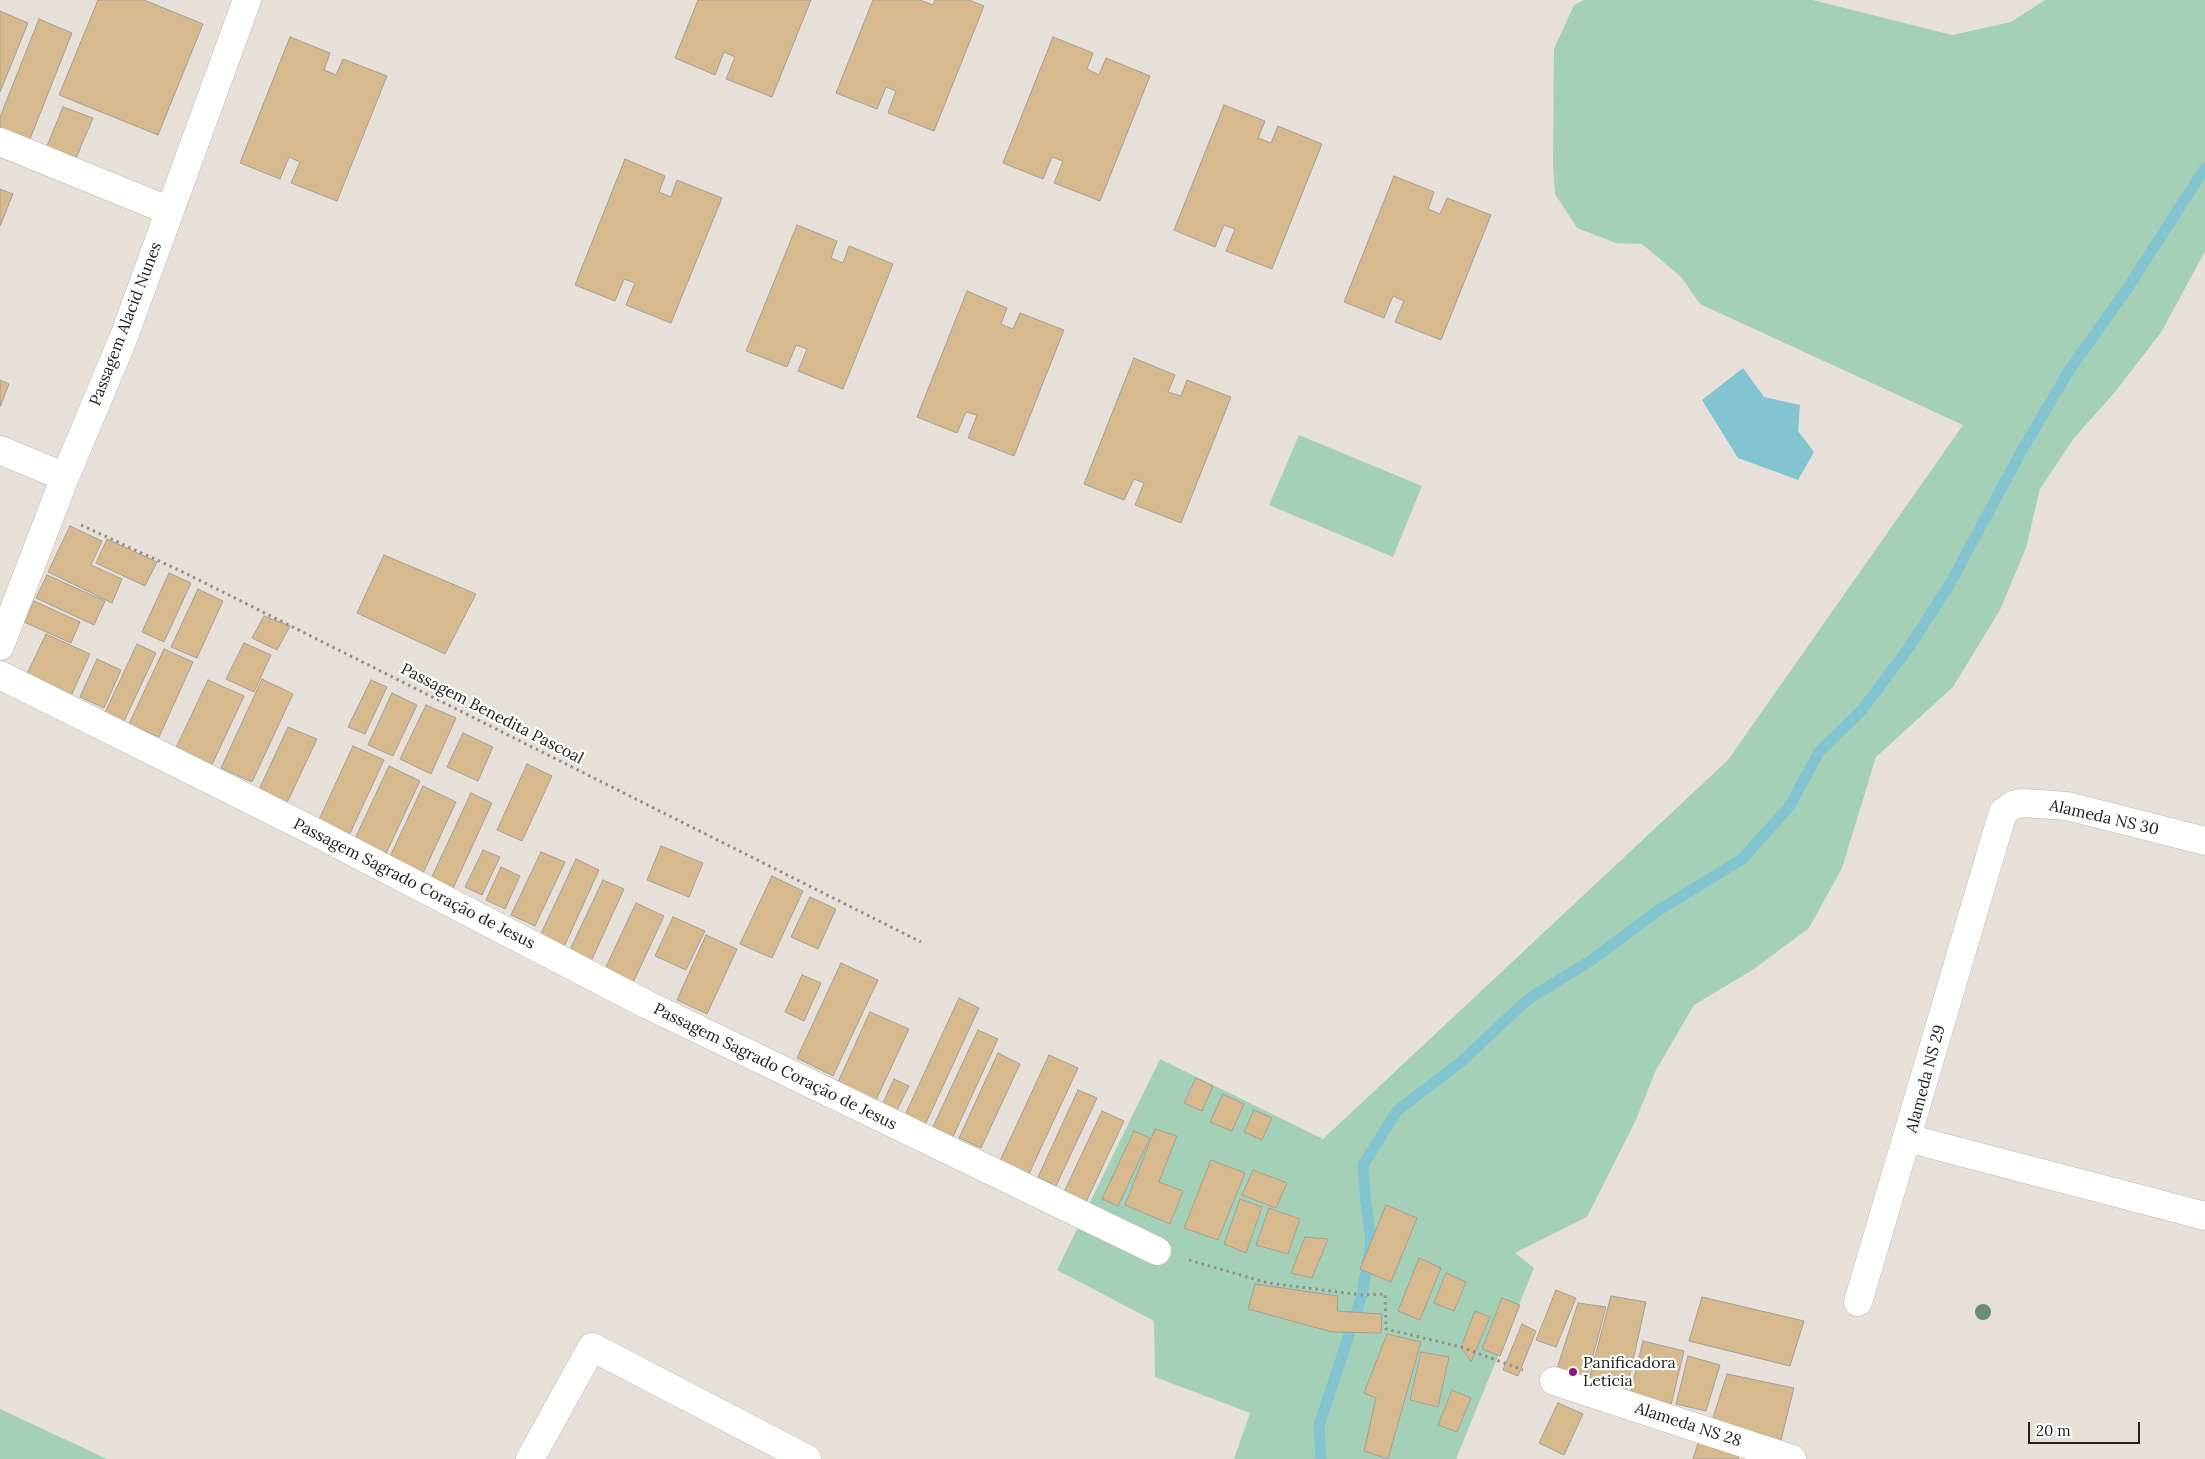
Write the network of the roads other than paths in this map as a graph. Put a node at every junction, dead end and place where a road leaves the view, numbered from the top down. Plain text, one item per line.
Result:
1 (247, 0) edge
2 (0, 142) edge
3 (170, 211) junction
4 (0, 450) edge
5 (65, 476) junction
6 (0, 646) edge
7 (0, 675) edge
8 (2004, 812) joint
9 (2205, 841) edge
10 (1907, 1138) junction
11 (2205, 1216) edge
12 (1157, 1251) road end
13 (1858, 1302) dead end
14 (1554, 1381) road end
15 (530, 1459) edge
16 (807, 1459) edge
17 (1792, 1459) edge

1 - 3 street, Passagem Alacid Nunes
2 - 3 street
3 - 5 street, Passagem Alacid Nunes
4 - 5 street
5 - 6 street, Passagem Alacid Nunes
7 - 12 street, Passagem Sagrado Coração de Jesus
8 - 9 street, Alameda NS 30
8 - 10 street, Alameda NS 29
10 - 11 street, Alameda NS 29
10 - 13 street
14 - 17 street, Alameda NS 28
15 - 16 street

